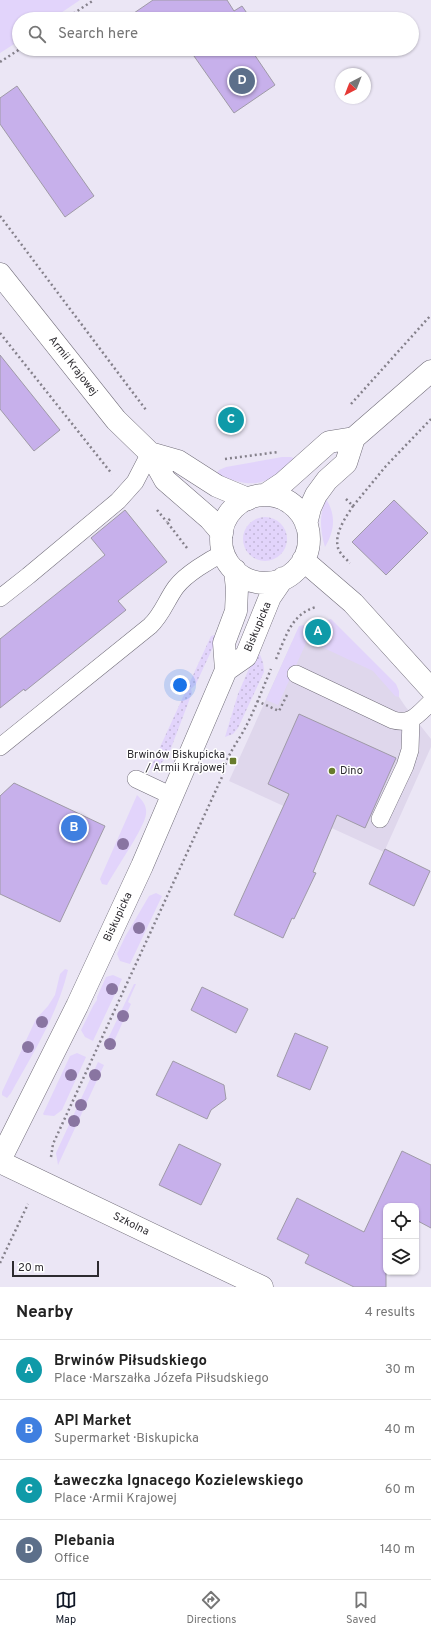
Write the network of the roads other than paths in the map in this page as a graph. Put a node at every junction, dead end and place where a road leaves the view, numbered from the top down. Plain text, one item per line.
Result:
1 (0, 274) edge
2 (431, 371) edge
3 (354, 438) junction
4 (150, 453) junction
5 (257, 497) junction
6 (306, 524) junction
7 (227, 552) junction
8 (303, 560) junction
9 (283, 578) junction
10 (0, 598) edge
11 (226, 670) junction
12 (296, 674) road end
13 (431, 689) edge
14 (431, 702) edge
15 (410, 720) junction
16 (0, 747) edge
17 (136, 779) dead end
18 (172, 796) junction
19 (380, 819) dead end
20 (0, 1161) edge
21 (262, 1287) edge

1 - 4 main road, Armii Krajowej
2 - 3 main road
3 - 5 main road
3 - 6 main road
4 - 5 main road, Armii Krajowej
4 - 7 main road, Armii Krajowej
4 - 10 lane
5 - 6 main road
5 - 7 main road
6 - 8 main road
7 - 9 main road
7 - 11 main road, Biskupicka
7 - 16 lane
8 - 9 main road
8 - 13 main road
9 - 11 main road, Biskupicka
11 - 18 main road, Biskupicka
12 - 15 lane
14 - 15 lane
15 - 19 lane
17 - 18 lane
18 - 20 main road, Biskupicka
20 - 21 main road, Szkolna

